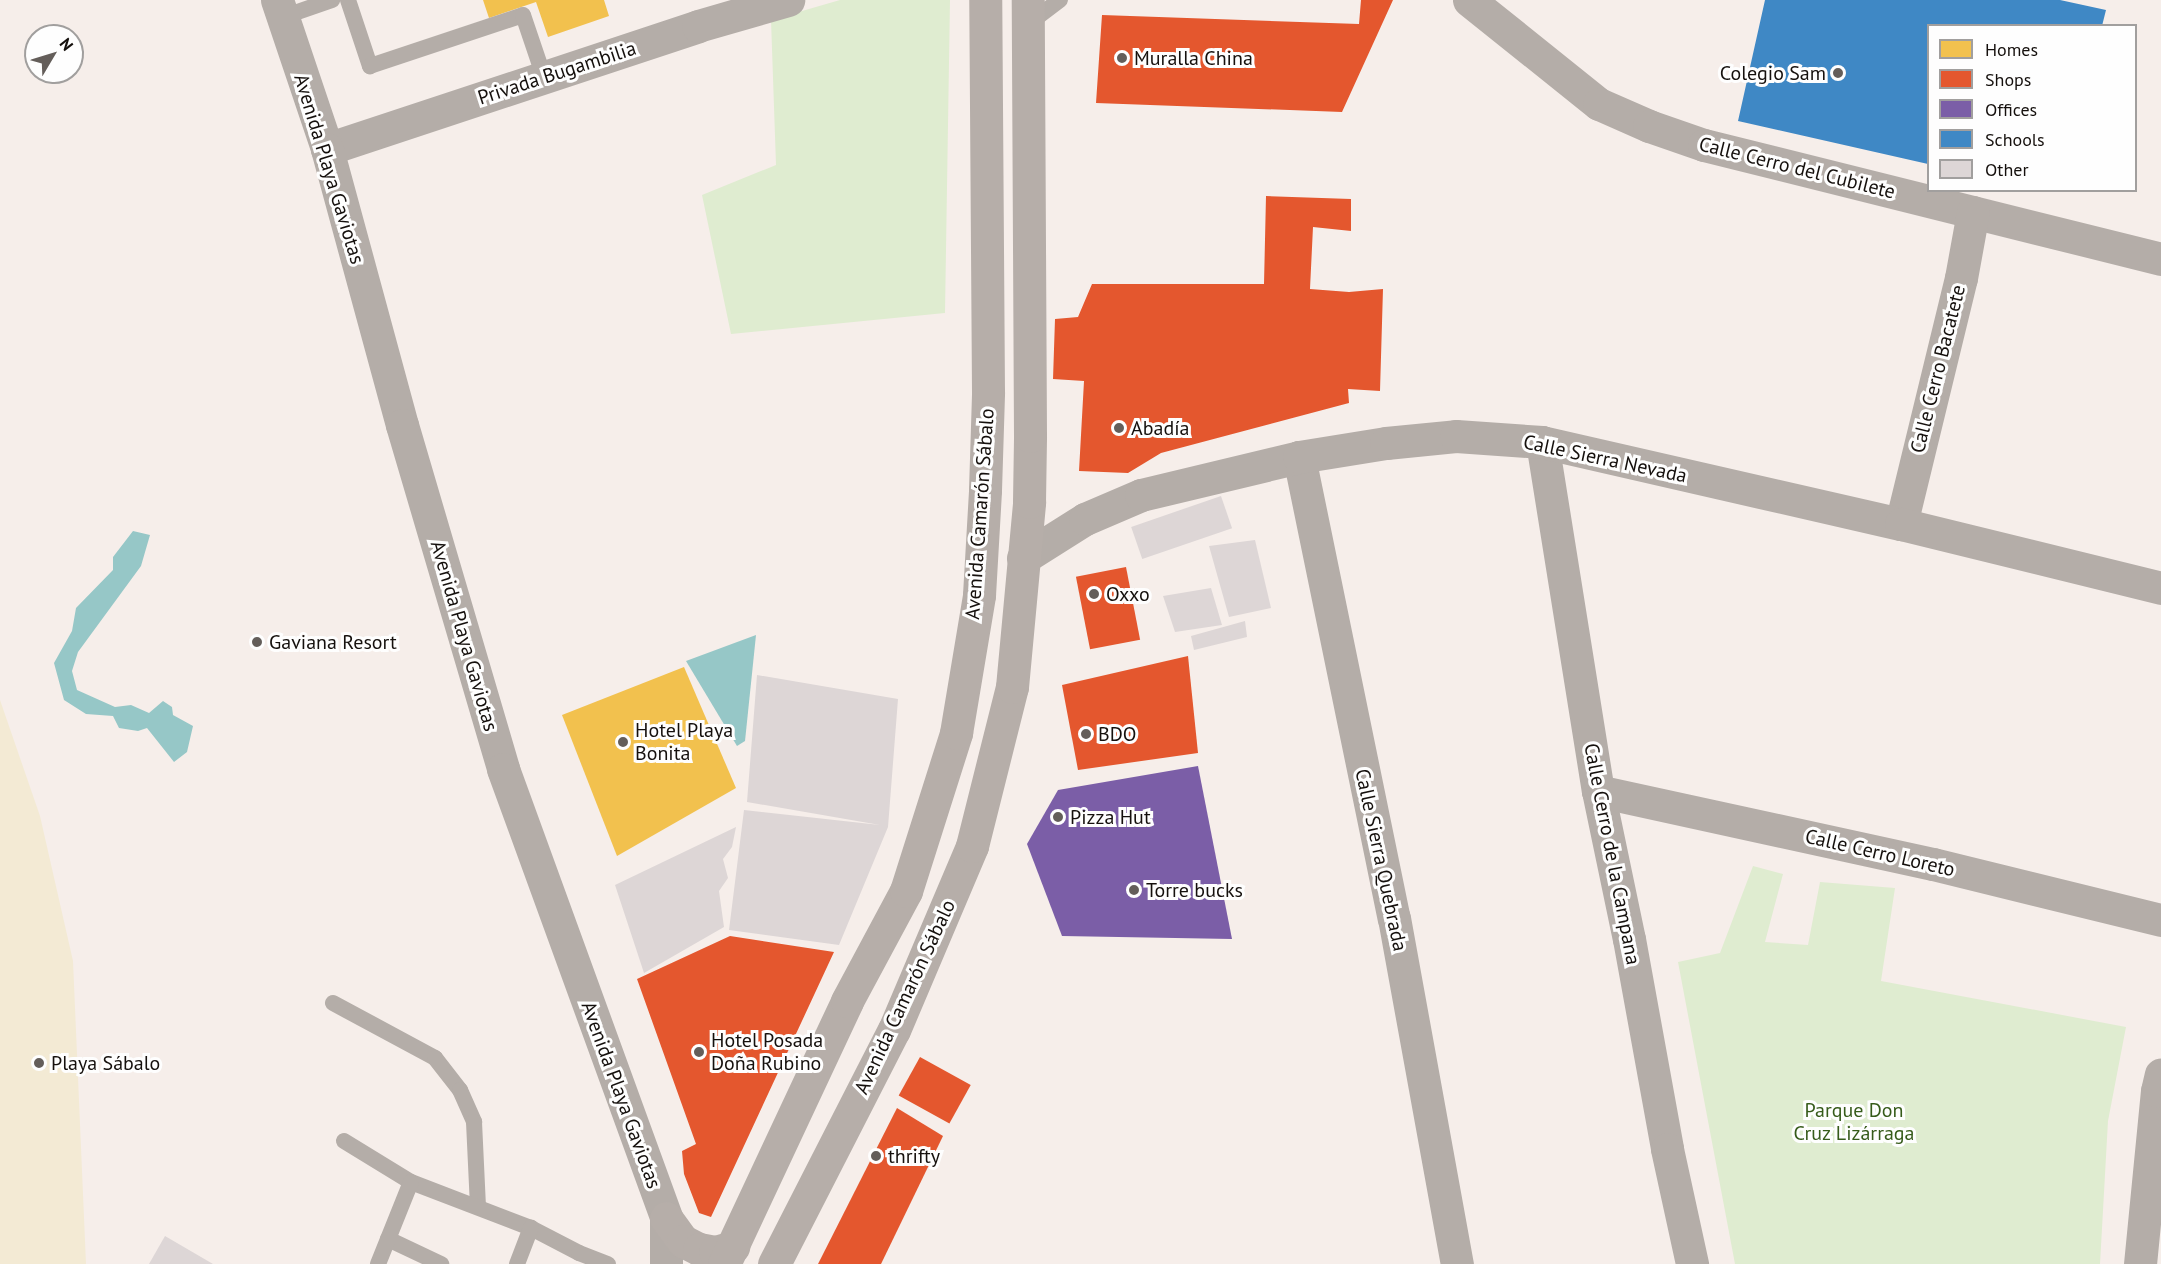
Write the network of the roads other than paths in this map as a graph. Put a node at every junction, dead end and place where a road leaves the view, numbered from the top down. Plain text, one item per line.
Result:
1 (332, 0) edge
2 (348, 0) edge
3 (788, 0) edge
4 (985, 0) edge
5 (1059, 0) edge
6 (1469, 0) edge
7 (280, 8) edge
8 (1028, 12) edge
9 (693, 13) edge
10 (544, 77) junction
11 (327, 149) junction
12 (1973, 213) junction
13 (2161, 259) edge
14 (1542, 442) junction
15 (1299, 456) junction
16 (1901, 524) junction
17 (1023, 558) junction
18 (2161, 588) edge
19 (1599, 791) junction
20 (2161, 920) edge
21 (333, 1003) dead end
22 (2161, 1074) edge
23 (344, 1141) dead end
24 (411, 1182) junction
25 (478, 1207) junction
26 (666, 1218) junction
27 (531, 1228) junction
28 (388, 1239) junction
29 (728, 1256) edge
30 (378, 1264) edge
31 (441, 1264) edge
32 (517, 1264) edge
33 (608, 1264) edge
34 (666, 1264) edge
35 (774, 1264) edge
36 (1457, 1264) edge
37 (1692, 1264) edge
38 (2140, 1264) edge

1 - 7 lane
2 - 10 lane
3 - 9 street, Privada Bugambilia
4 - 29 main road, Avenida Camarón Sábalo
5 - 8 lane
6 - 12 street, Calle Cerro del Cubilete
7 - 11 street, Avenida Playa Gaviotas
8 - 17 main road, Avenida Camarón Sábalo
9 - 10 street, Privada Bugambilia
10 - 11 street, Privada Bugambilia
11 - 26 street, Avenida Playa Gaviotas
12 - 13 street, Calle Cerro del Cubilete
12 - 16 street, Calle Cerro Bacatete
14 - 15 street, Calle Sierra Nevada
14 - 16 street, Calle Sierra Nevada
14 - 19 street, Calle Cerro de la Campana
15 - 17 street, Calle Sierra Nevada
15 - 36 street, Calle Sierra Quebrada
16 - 18 street, Calle Sierra Nevada
17 - 35 main road, Avenida Camarón Sábalo
19 - 20 street, Calle Cerro Loreto
19 - 37 street, Calle Cerro de la Campana
21 - 25 lane
22 - 38 street
23 - 24 lane
24 - 25 lane
24 - 28 lane
25 - 27 lane
26 - 29 main road
26 - 34 street, Avenida Playa Gaviotas
27 - 32 lane
27 - 33 lane
28 - 30 lane
28 - 31 lane

